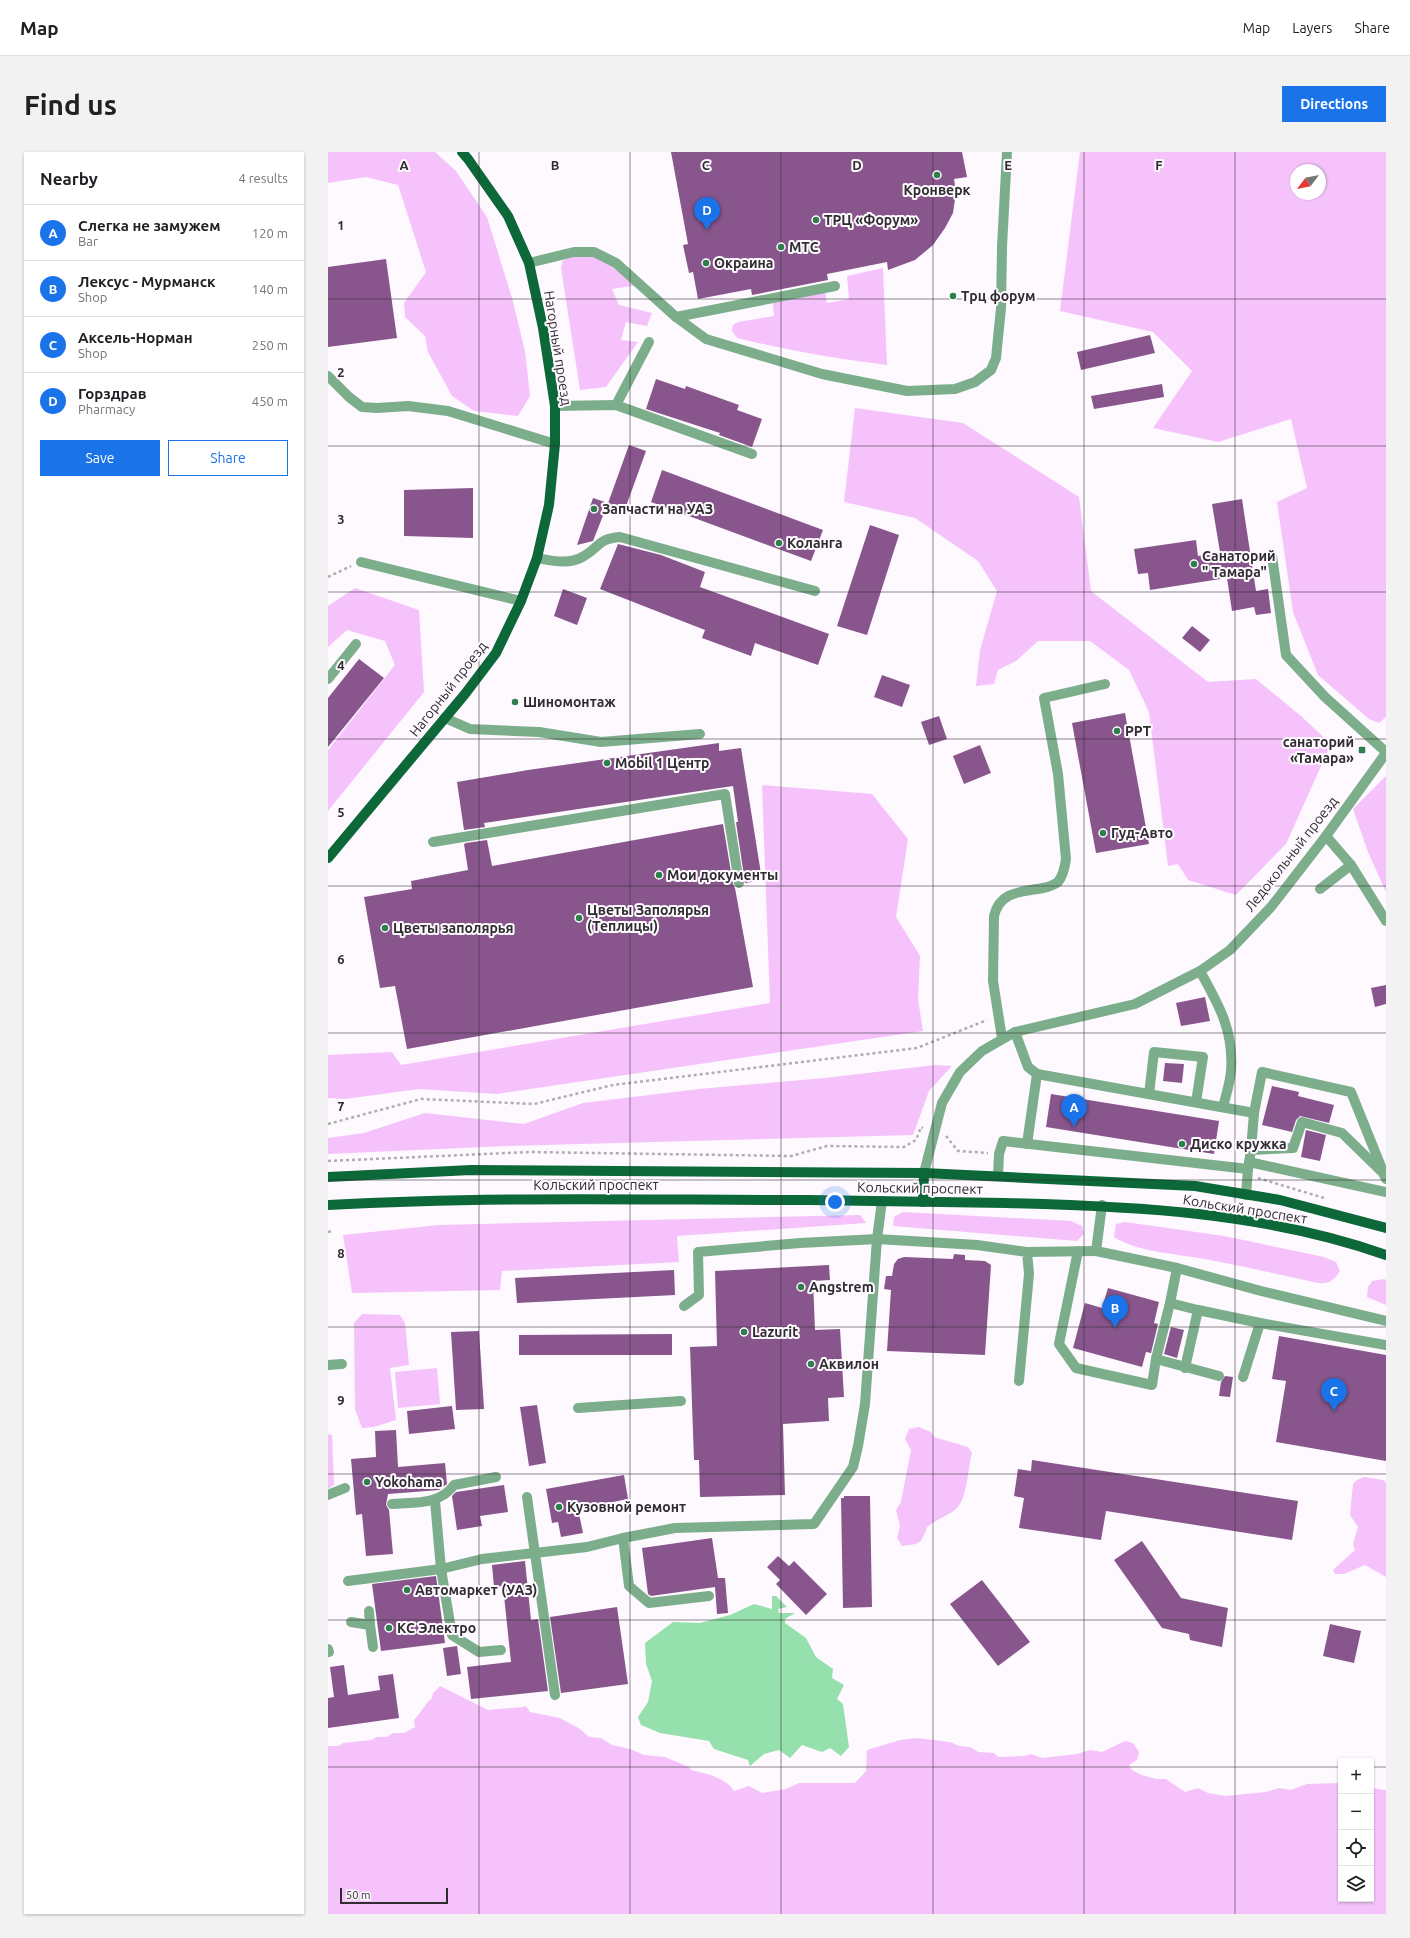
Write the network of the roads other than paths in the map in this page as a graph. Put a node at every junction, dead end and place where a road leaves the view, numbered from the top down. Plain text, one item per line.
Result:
1 (462, 152) edge
2 (1007, 152) edge
3 (529, 263) junction
4 (835, 286) dead end
5 (676, 316) junction
6 (649, 342) dead end
7 (328, 376) edge
8 (616, 405) junction
9 (555, 406) junction
10 (555, 444) junction
11 (752, 454) dead end
12 (1272, 556) dead end
13 (537, 558) junction
14 (361, 562) road end
15 (815, 591) dead end
16 (521, 601) junction
17 (356, 644) dead end
18 (328, 679) edge
19 (1105, 684) dead end
20 (445, 718) junction
21 (700, 734) dead end
22 (1386, 752) edge
23 (1326, 836) junction
24 (433, 842) dead end
25 (328, 858) edge
26 (1351, 865) junction
27 (739, 883) dead end
28 (1320, 889) dead end
29 (1386, 921) edge
30 (1200, 971) junction
31 (1015, 1032) junction
32 (1002, 1038) junction
33 (1038, 1074) junction
34 (1149, 1094) junction
35 (1196, 1102) junction
36 (1223, 1107) junction
37 (1254, 1112) junction
38 (1027, 1144) junction
39 (1250, 1150) junction
40 (1249, 1165) junction
41 (924, 1173) junction
42 (998, 1176) junction
43 (1385, 1176) edge
44 (328, 1177) edge
45 (1386, 1192) edge
46 (1246, 1195) junction
47 (882, 1201) junction
48 (923, 1202) junction
49 (328, 1205) edge
50 (1102, 1205) junction
51 (1386, 1228) edge
52 (877, 1238) junction
53 (1096, 1251) junction
54 (1027, 1252) junction
55 (1078, 1252) junction
56 (1386, 1255) edge
57 (1177, 1268) junction
58 (1170, 1303) junction
59 (684, 1306) dead end
60 (1198, 1310) junction
61 (1386, 1321) edge
62 (1260, 1323) junction
63 (1386, 1345) edge
64 (1156, 1359) junction
65 (342, 1364) dead end
66 (328, 1365) edge
67 (1185, 1368) junction
68 (1219, 1376) dead end
69 (1243, 1377) dead end
70 (1020, 1382) dead end
71 (682, 1401) dead end
72 (578, 1408) dead end
73 (496, 1478) dead end
74 (345, 1488) dead end
75 (328, 1495) edge
76 (527, 1497) dead end
77 (435, 1501) junction
78 (392, 1504) dead end
79 (623, 1538) junction
80 (534, 1552) junction
81 (441, 1569) junction
82 (348, 1581) dead end
83 (709, 1596) dead end
84 (369, 1611) dead end
85 (351, 1622) dead end
86 (370, 1625) junction
87 (373, 1646) dead end
88 (501, 1650) dead end
89 (555, 1694) dead end

1 - 3 main road, Нагорный проезд
2 - 5 street
3 - 5 street
3 - 9 main road, Нагорный проезд
4 - 5 street
6 - 8 street
7 - 10 street
8 - 9 street
8 - 11 street
9 - 10 main road, Нагорный проезд
10 - 13 main road, Нагорный проезд
12 - 22 street
13 - 15 street
13 - 16 main road, Нагорный проезд
14 - 16 street
16 - 20 main road, Нагорный проезд
17 - 18 street
19 - 32 street
20 - 21 street
20 - 25 main road, Нагорный проезд
22 - 23 street, Ледокольный проезд
23 - 26 street
23 - 30 street, Ледокольный проезд
24 - 27 street
26 - 28 street
26 - 29 street
30 - 31 street, Ледокольный проезд
30 - 36 street
31 - 32 street, Ледокольный проезд
31 - 33 street
32 - 41 street, Ледокольный проезд
33 - 34 street
33 - 38 street
34 - 35 street
34 - 35 street
35 - 36 street
36 - 37 street
37 - 39 street
37 - 43 street
38 - 40 street
38 - 42 street
39 - 40 street
39 - 43 street
40 - 45 street
40 - 46 street
41 - 42 main road, Кольский проспект
41 - 44 main road, Кольский проспект
41 - 48 main road
42 - 46 main road, Кольский проспект
46 - 51 main road, Кольский проспект
47 - 48 main road, Кольский проспект
47 - 49 main road, Кольский проспект
47 - 52 street
48 - 50 main road, Кольский проспект
50 - 53 street
50 - 56 main road, Кольский проспект
52 - 54 street
52 - 59 street
52 - 79 street
53 - 55 street
53 - 57 street
54 - 55 street
54 - 70 street
55 - 64 street
57 - 58 street
57 - 61 street
58 - 60 street
58 - 64 street
60 - 62 street
60 - 67 street
62 - 63 street
62 - 69 street
64 - 67 street
65 - 66 street
67 - 68 street
71 - 72 street
73 - 77 street
74 - 75 street
76 - 80 street
77 - 78 street
77 - 81 street
79 - 80 street
79 - 83 street
80 - 81 street
80 - 89 street
81 - 82 street
81 - 88 street
84 - 86 street
85 - 86 street
86 - 87 street

